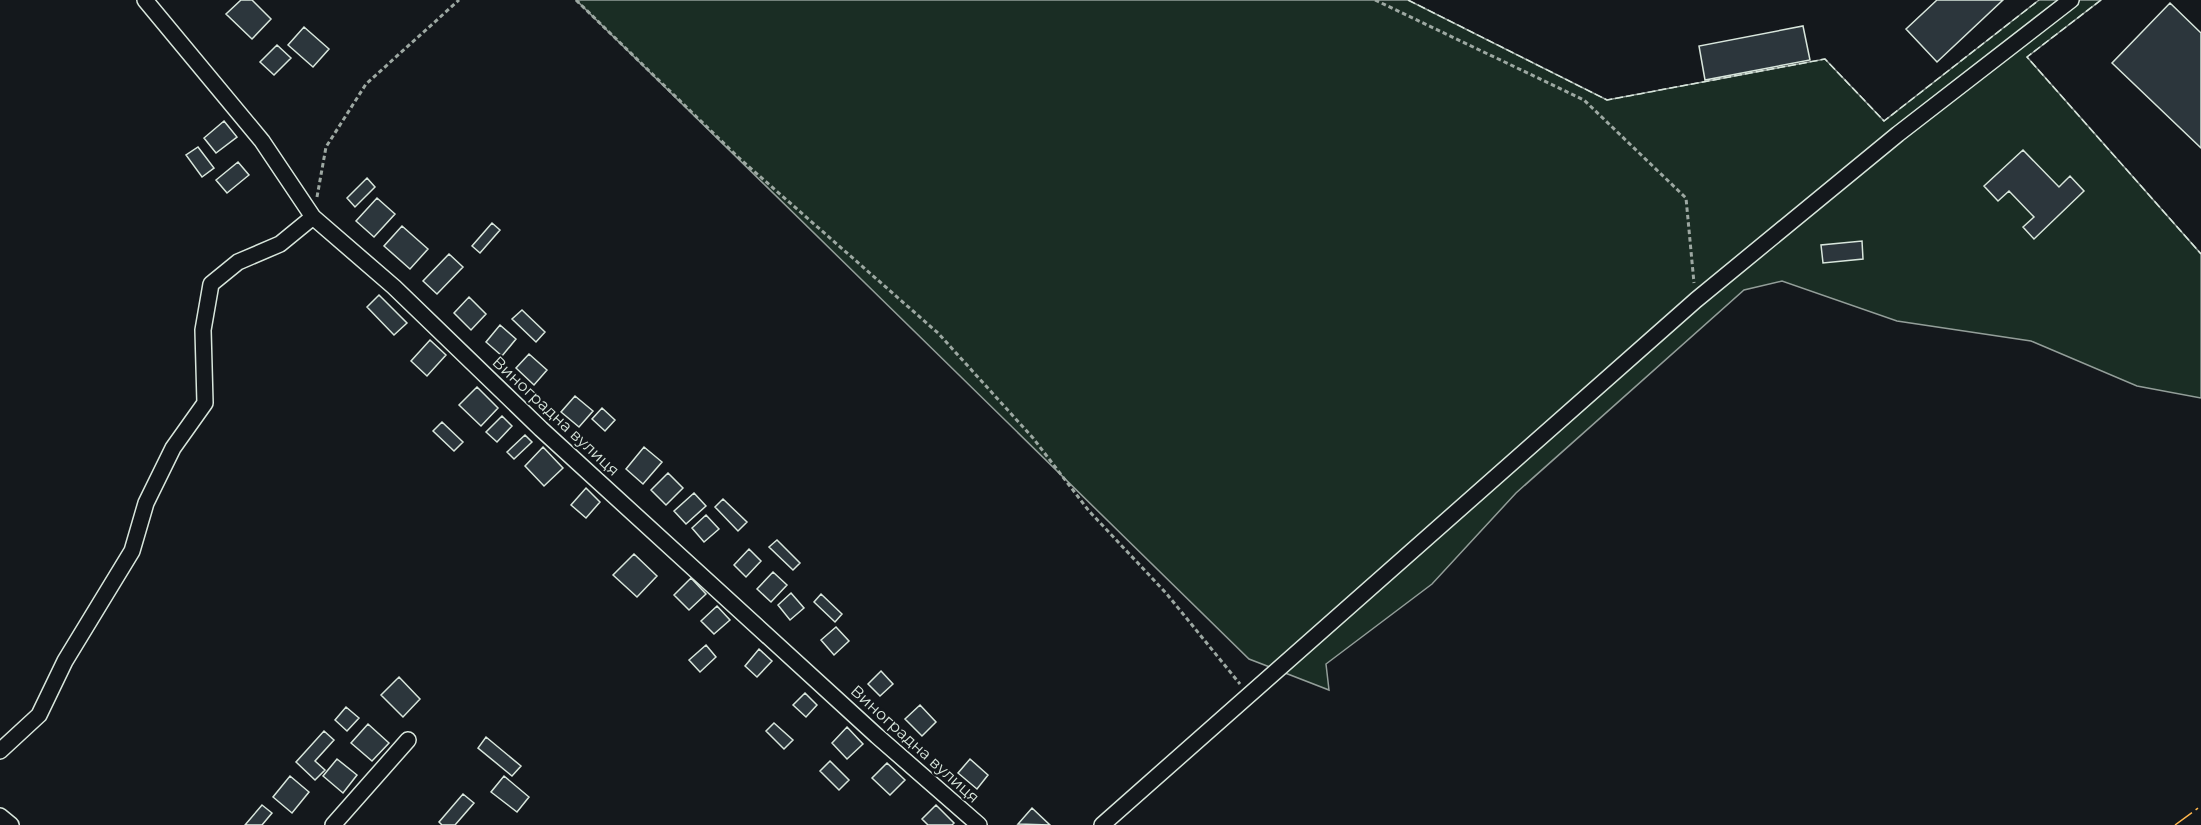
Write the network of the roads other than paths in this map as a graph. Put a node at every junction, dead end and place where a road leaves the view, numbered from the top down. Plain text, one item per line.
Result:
1 (145, 0) edge
2 (2071, 0) edge
3 (314, 217) junction
4 (408, 740) dead end
5 (0, 751) edge
6 (0, 816) edge
7 (11, 825) edge
8 (333, 825) edge
9 (979, 825) edge
10 (1102, 825) edge

1 - 3 street, Виноградна вулиця
2 - 10 street
3 - 5 street
3 - 9 street, Виноградна вулиця
4 - 8 street
6 - 7 street

